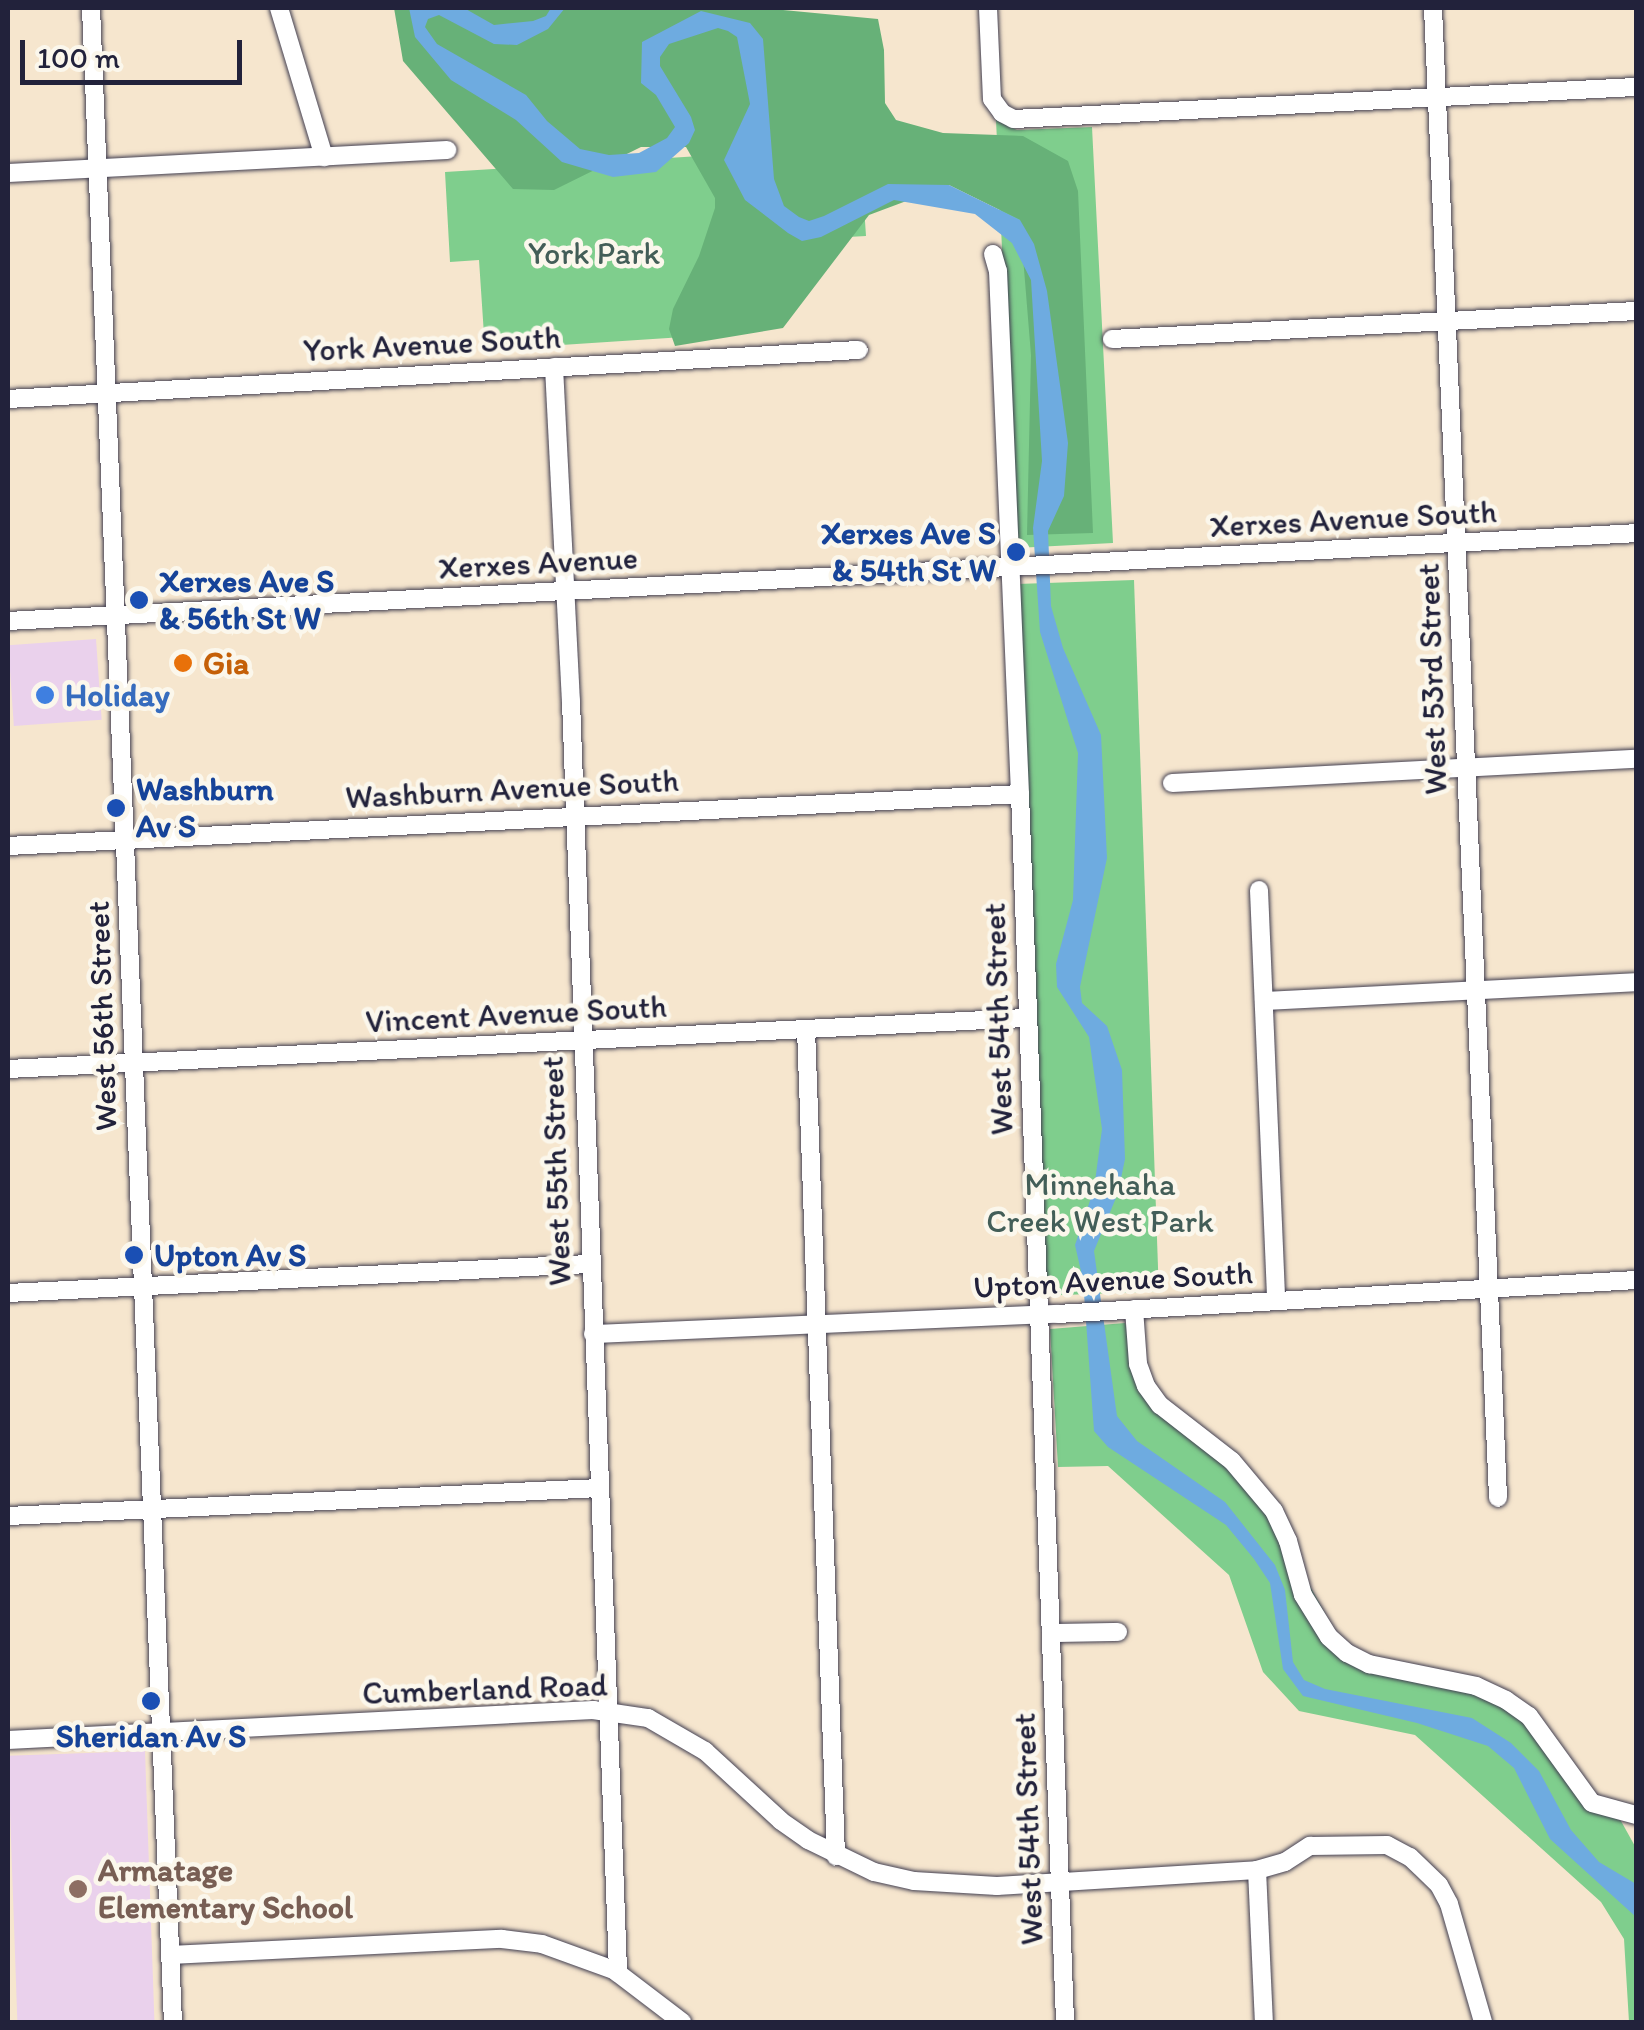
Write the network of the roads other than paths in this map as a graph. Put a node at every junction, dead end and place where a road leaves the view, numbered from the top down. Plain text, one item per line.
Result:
1 (91, 8) edge
2 (278, 8) edge
3 (988, 8) edge
4 (1433, 8) edge
5 (1636, 87) edge
6 (1438, 98) junction
7 (447, 150) dead end
8 (324, 157) junction
9 (98, 168) junction
10 (8, 173) edge
11 (993, 254) dead end
12 (1636, 311) edge
13 (1446, 322) junction
14 (1112, 339) dead end
15 (860, 350) dead end
16 (554, 367) junction
17 (107, 393) junction
18 (8, 399) edge
19 (1636, 533) edge
20 (1457, 544) junction
21 (1072, 563) joint
22 (1010, 566) junction
23 (562, 592) junction
24 (115, 616) junction
25 (8, 621) edge
26 (1636, 760) edge
27 (1465, 769) junction
28 (1172, 783) dead end
29 (1020, 794) junction
30 (574, 815) junction
31 (126, 840) junction
32 (8, 846) edge
33 (1259, 890) dead end
34 (1636, 982) edge
35 (1472, 990) junction
36 (1264, 1001) junction
37 (1028, 1018) junction
38 (806, 1029) junction
39 (580, 1039) junction
40 (135, 1063) junction
41 (8, 1070) edge
42 (589, 1264) junction
43 (1636, 1280) edge
44 (142, 1287) junction
45 (1490, 1287) junction
46 (8, 1293) edge
47 (1276, 1301) junction
48 (1134, 1309) junction
49 (1038, 1314) junction
50 (816, 1324) junction
51 (593, 1334) junction
52 (599, 1488) junction
53 (1498, 1498) dead end
54 (152, 1509) junction
55 (8, 1516) edge
56 (1118, 1632) dead end
57 (1050, 1634) junction
58 (607, 1712) junction
59 (161, 1733) junction
60 (8, 1740) edge
61 (1636, 1814) edge
62 (836, 1856) junction
63 (1256, 1870) junction
64 (1059, 1883) junction
65 (170, 1955) junction
66 (618, 1973) junction
67 (173, 2022) edge
68 (682, 2022) edge
69 (1065, 2022) edge
70 (1264, 2022) edge
71 (1483, 2022) edge

1 - 9 street, West 56th Street
2 - 8 street
3 - 6 street
4 - 6 street, West 53rd Street
5 - 6 street
6 - 13 street, West 53rd Street
7 - 8 street
8 - 9 street
9 - 10 street
9 - 17 street, West 56th Street
11 - 22 street, West 54th Street
12 - 13 street
13 - 14 street
13 - 20 street, West 53rd Street
15 - 16 street, York Avenue South
16 - 17 street, York Avenue South
16 - 23 street, West 55th Street
17 - 18 street, York Avenue South
17 - 24 street, West 56th Street
19 - 20 street, Xerxes Avenue South
20 - 21 street, Xerxes Avenue South
20 - 27 street, West 53rd Street
21 - 22 street, Xerxes Avenue
22 - 23 street, Xerxes Avenue
22 - 29 street, West 54th Street
23 - 24 street, Xerxes Avenue
23 - 30 street, West 55th Street
24 - 25 street, Xerxes Avenue
24 - 31 street, West 56th Street
26 - 27 street
27 - 28 street
27 - 35 street, West 53rd Street
29 - 30 street, Washburn Avenue South
29 - 37 street, West 54th Street
30 - 31 street, Washburn Avenue South
30 - 39 street, West 55th Street
31 - 32 street, Washburn Avenue South
31 - 40 street, West 56th Street
33 - 36 street
34 - 35 street
35 - 36 street
35 - 45 street, West 53rd Street
36 - 47 street
37 - 38 street, Vincent Avenue South
37 - 49 street, West 54th Street
38 - 39 street, Vincent Avenue South
38 - 50 street
39 - 40 street, Vincent Avenue South
39 - 42 street, West 55th Street
40 - 41 street, Vincent Avenue South
40 - 44 street, West 56th Street
42 - 44 street
42 - 51 street, West 55th Street
43 - 45 street, Upton Avenue South
44 - 46 street
44 - 54 street, West 56th Street
45 - 47 street, Upton Avenue South
45 - 53 street, West 53rd Street
47 - 48 street, Upton Avenue South
48 - 49 street, Upton Avenue South
48 - 61 street
49 - 50 street, Upton Avenue South
49 - 57 street, West 54th Street
50 - 51 street, Upton Avenue South
50 - 62 street
51 - 52 street, West 55th Street
52 - 54 street
52 - 58 street, West 55th Street
54 - 55 street
54 - 59 street, West 56th Street
56 - 57 street
57 - 64 street, West 54th Street
58 - 59 street, Cumberland Road
58 - 62 street, Cumberland Road
58 - 66 street, West 55th Street
59 - 60 street, Cumberland Road
59 - 65 street, West 56th Street
62 - 64 street, Cumberland Road
63 - 64 street, Cumberland Road
63 - 70 street
63 - 71 street, Cumberland Road
64 - 69 street, West 54th Street
65 - 66 street
65 - 67 street, West 56th Street
66 - 68 street

